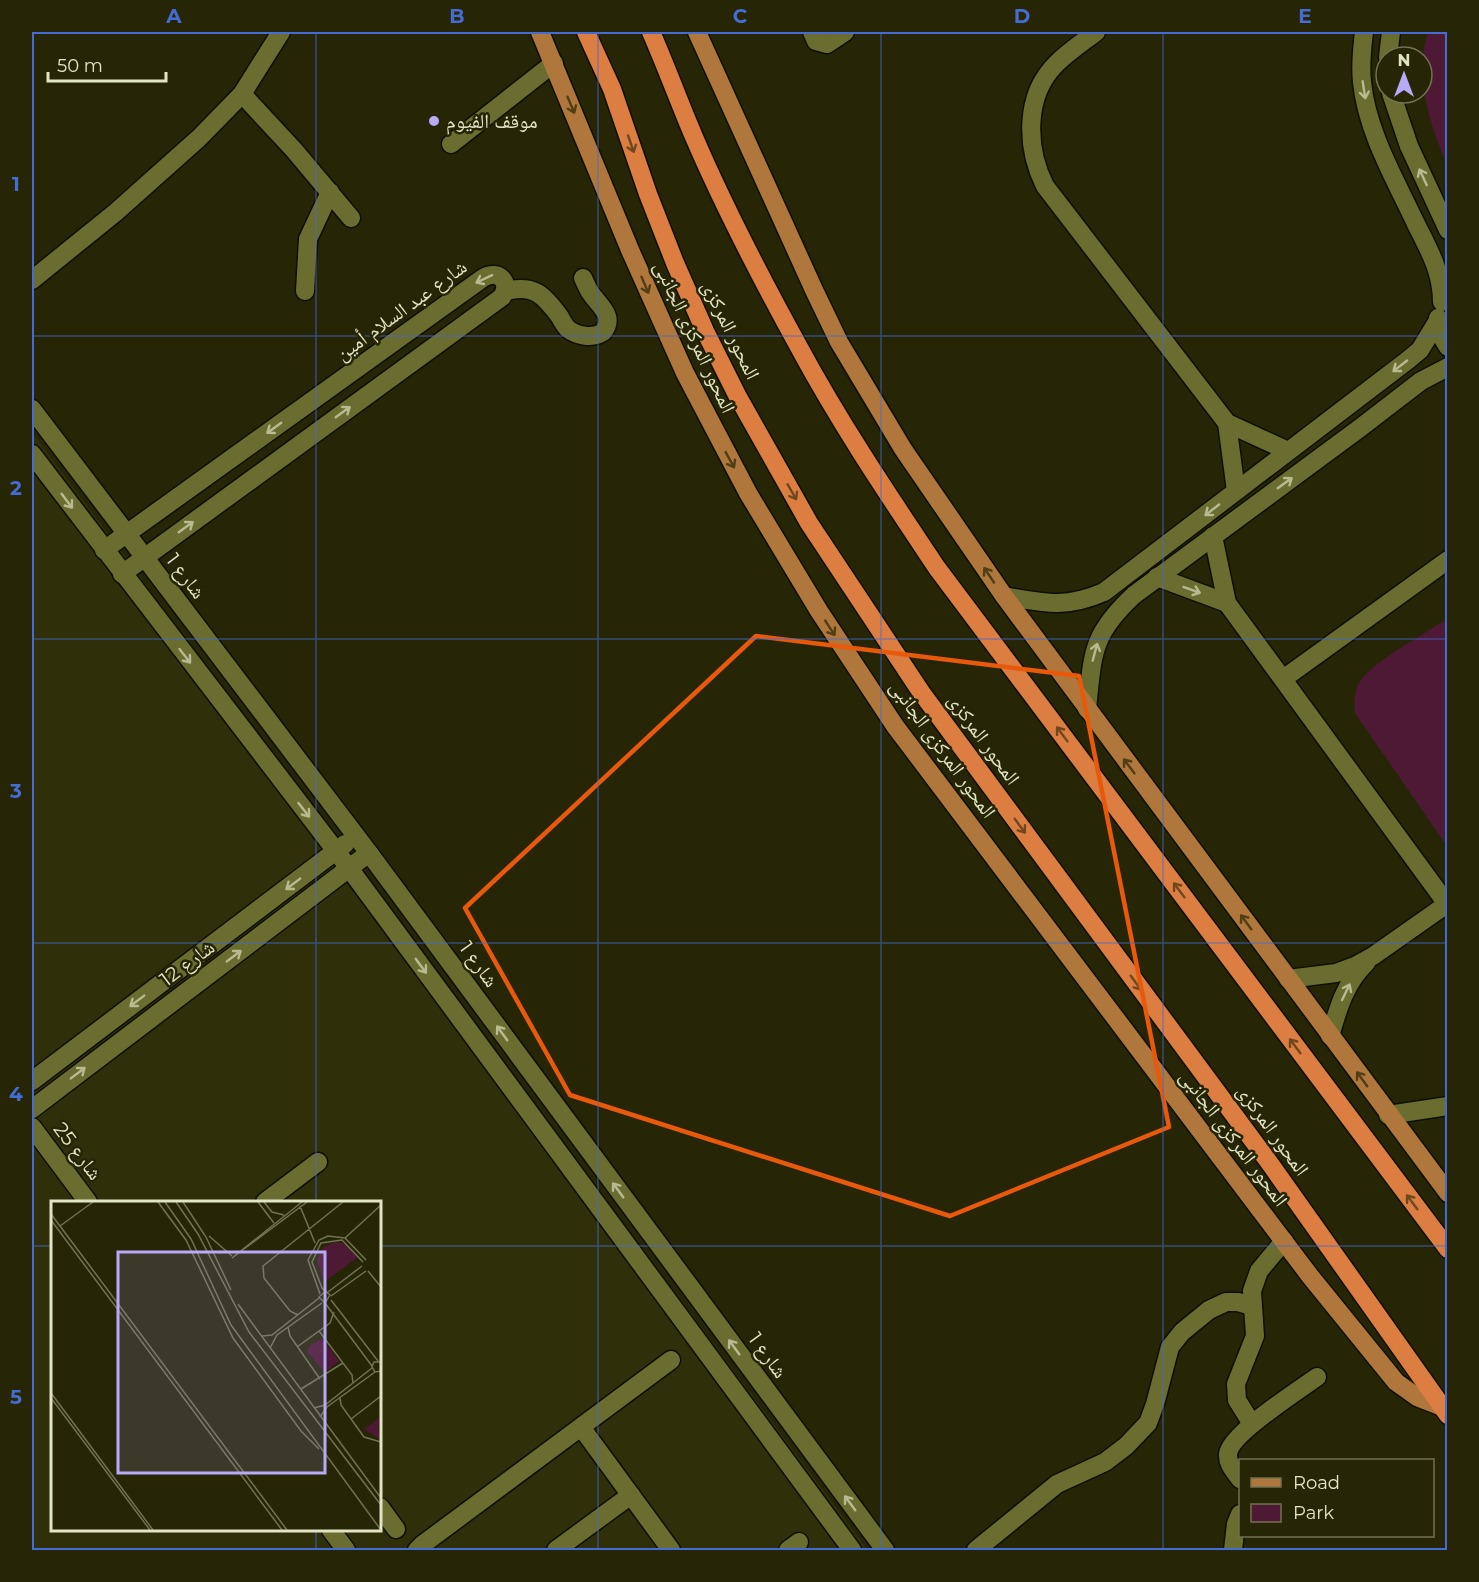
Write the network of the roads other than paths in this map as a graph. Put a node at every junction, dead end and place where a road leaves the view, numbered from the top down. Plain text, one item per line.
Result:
1 (281, 32) edge
2 (540, 32) edge
3 (586, 32) edge
4 (651, 32) edge
5 (697, 32) edge
6 (812, 32) edge
7 (845, 32) edge
8 (1096, 32) edge
9 (1364, 32) edge
10 (554, 63) junction
11 (242, 94) junction
12 (1395, 105) edge
13 (451, 144) dead end
14 (330, 192) junction
15 (351, 218) dead end
16 (1448, 230) edge
17 (583, 278) dead end
18 (32, 280) edge
19 (305, 291) dead end
20 (506, 291) junction
21 (1445, 298) edge
22 (1437, 322) junction
23 (1448, 347) edge
24 (1448, 367) edge
25 (32, 409) edge
26 (1227, 423) junction
27 (1288, 451) junction
28 (32, 454) edge
29 (1236, 492) junction
30 (126, 535) junction
31 (1213, 537) junction
32 (104, 550) junction
33 (144, 557) junction
34 (1445, 568) edge
35 (122, 574) junction
36 (1158, 577) junction
37 (1004, 596) junction
38 (1227, 603) junction
39 (1283, 679) junction
40 (1087, 709) junction
41 (356, 836) junction
42 (336, 851) junction
43 (369, 853) junction
44 (349, 868) junction
45 (1373, 956) junction
46 (1288, 979) junction
47 (1330, 1035) junction
48 (32, 1081) edge
49 (1448, 1106) edge
50 (32, 1108) edge
51 (1388, 1114) junction
52 (32, 1126) edge
53 (318, 1162) dead end
54 (1446, 1185) edge
55 (87, 1201) edge
56 (267, 1201) edge
57 (1284, 1241) junction
58 (1448, 1249) edge
59 (1252, 1306) junction
60 (671, 1360) dead end
61 (1317, 1377) dead end
62 (1444, 1411) edge
63 (1252, 1424) junction
64 (581, 1426) junction
65 (1239, 1478) edge
66 (631, 1495) junction
67 (381, 1508) edge
68 (1239, 1516) edge
69 (396, 1528) dead end
70 (332, 1531) edge
71 (346, 1551) edge
72 (417, 1551) edge
73 (556, 1551) edge
74 (671, 1551) edge
75 (852, 1551) edge
76 (885, 1551) edge
77 (976, 1551) edge
78 (1233, 1551) edge

1 - 11 street
2 - 10 main road, المحور المركزى الجانبى
3 -> 62 highway, المحور المركزى
58 -> 4 highway
37 -> 5 main road
6 - 7 street
8 - 26 street
9 -> 21 street
10 - 13 street
10 -> 57 main road, المحور المركزى الجانبى
11 - 14 street
11 - 18 street
16 -> 12 street
14 - 15 street
14 - 19 street
17 - 20 street
20 -> 30 street, شارع عبد السلام أمين
33 -> 20 street
21 - 22 street
22 - 23 street
22 -> 27 street
31 -> 24 street
25 - 30 street, شارع 1
26 - 27 street
26 - 29 street
27 - 29 street
28 -> 32 street
29 -> 37 street
30 - 32 street, شارع عبد السلام أمين
30 - 33 street, شارع 1
31 - 36 street
31 - 38 street
32 - 35 street
33 - 35 street
33 - 41 street, شارع 1
34 - 39 street
35 -> 42 street
36 -> 38 street
40 -> 36 street
37 - 40 main road
38 - 39 street
39 - 45 street
46 -> 40 main road
41 - 42 street, شارع 12
41 - 43 street, شارع 1
42 - 44 street
42 -> 48 street, شارع 12
43 - 44 street, شارع 12
76 -> 43 street, شارع 1
50 -> 44 street, شارع 12
44 -> 75 street
45 - 46 street
47 -> 45 street
46 - 47 main road
51 -> 47 main road
49 - 51 street
51 - 54 main road
52 - 55 street, شارع 25
53 - 56 street
57 - 59 street
57 - 62 main road, المحور المركزى الجانبى
59 - 63 street
59 - 77 street
60 - 64 street
61 - 63 street
63 - 65 street
64 - 66 street
64 - 72 street
66 - 73 street
66 - 74 street
67 - 69 street
68 - 78 street
70 - 71 street

